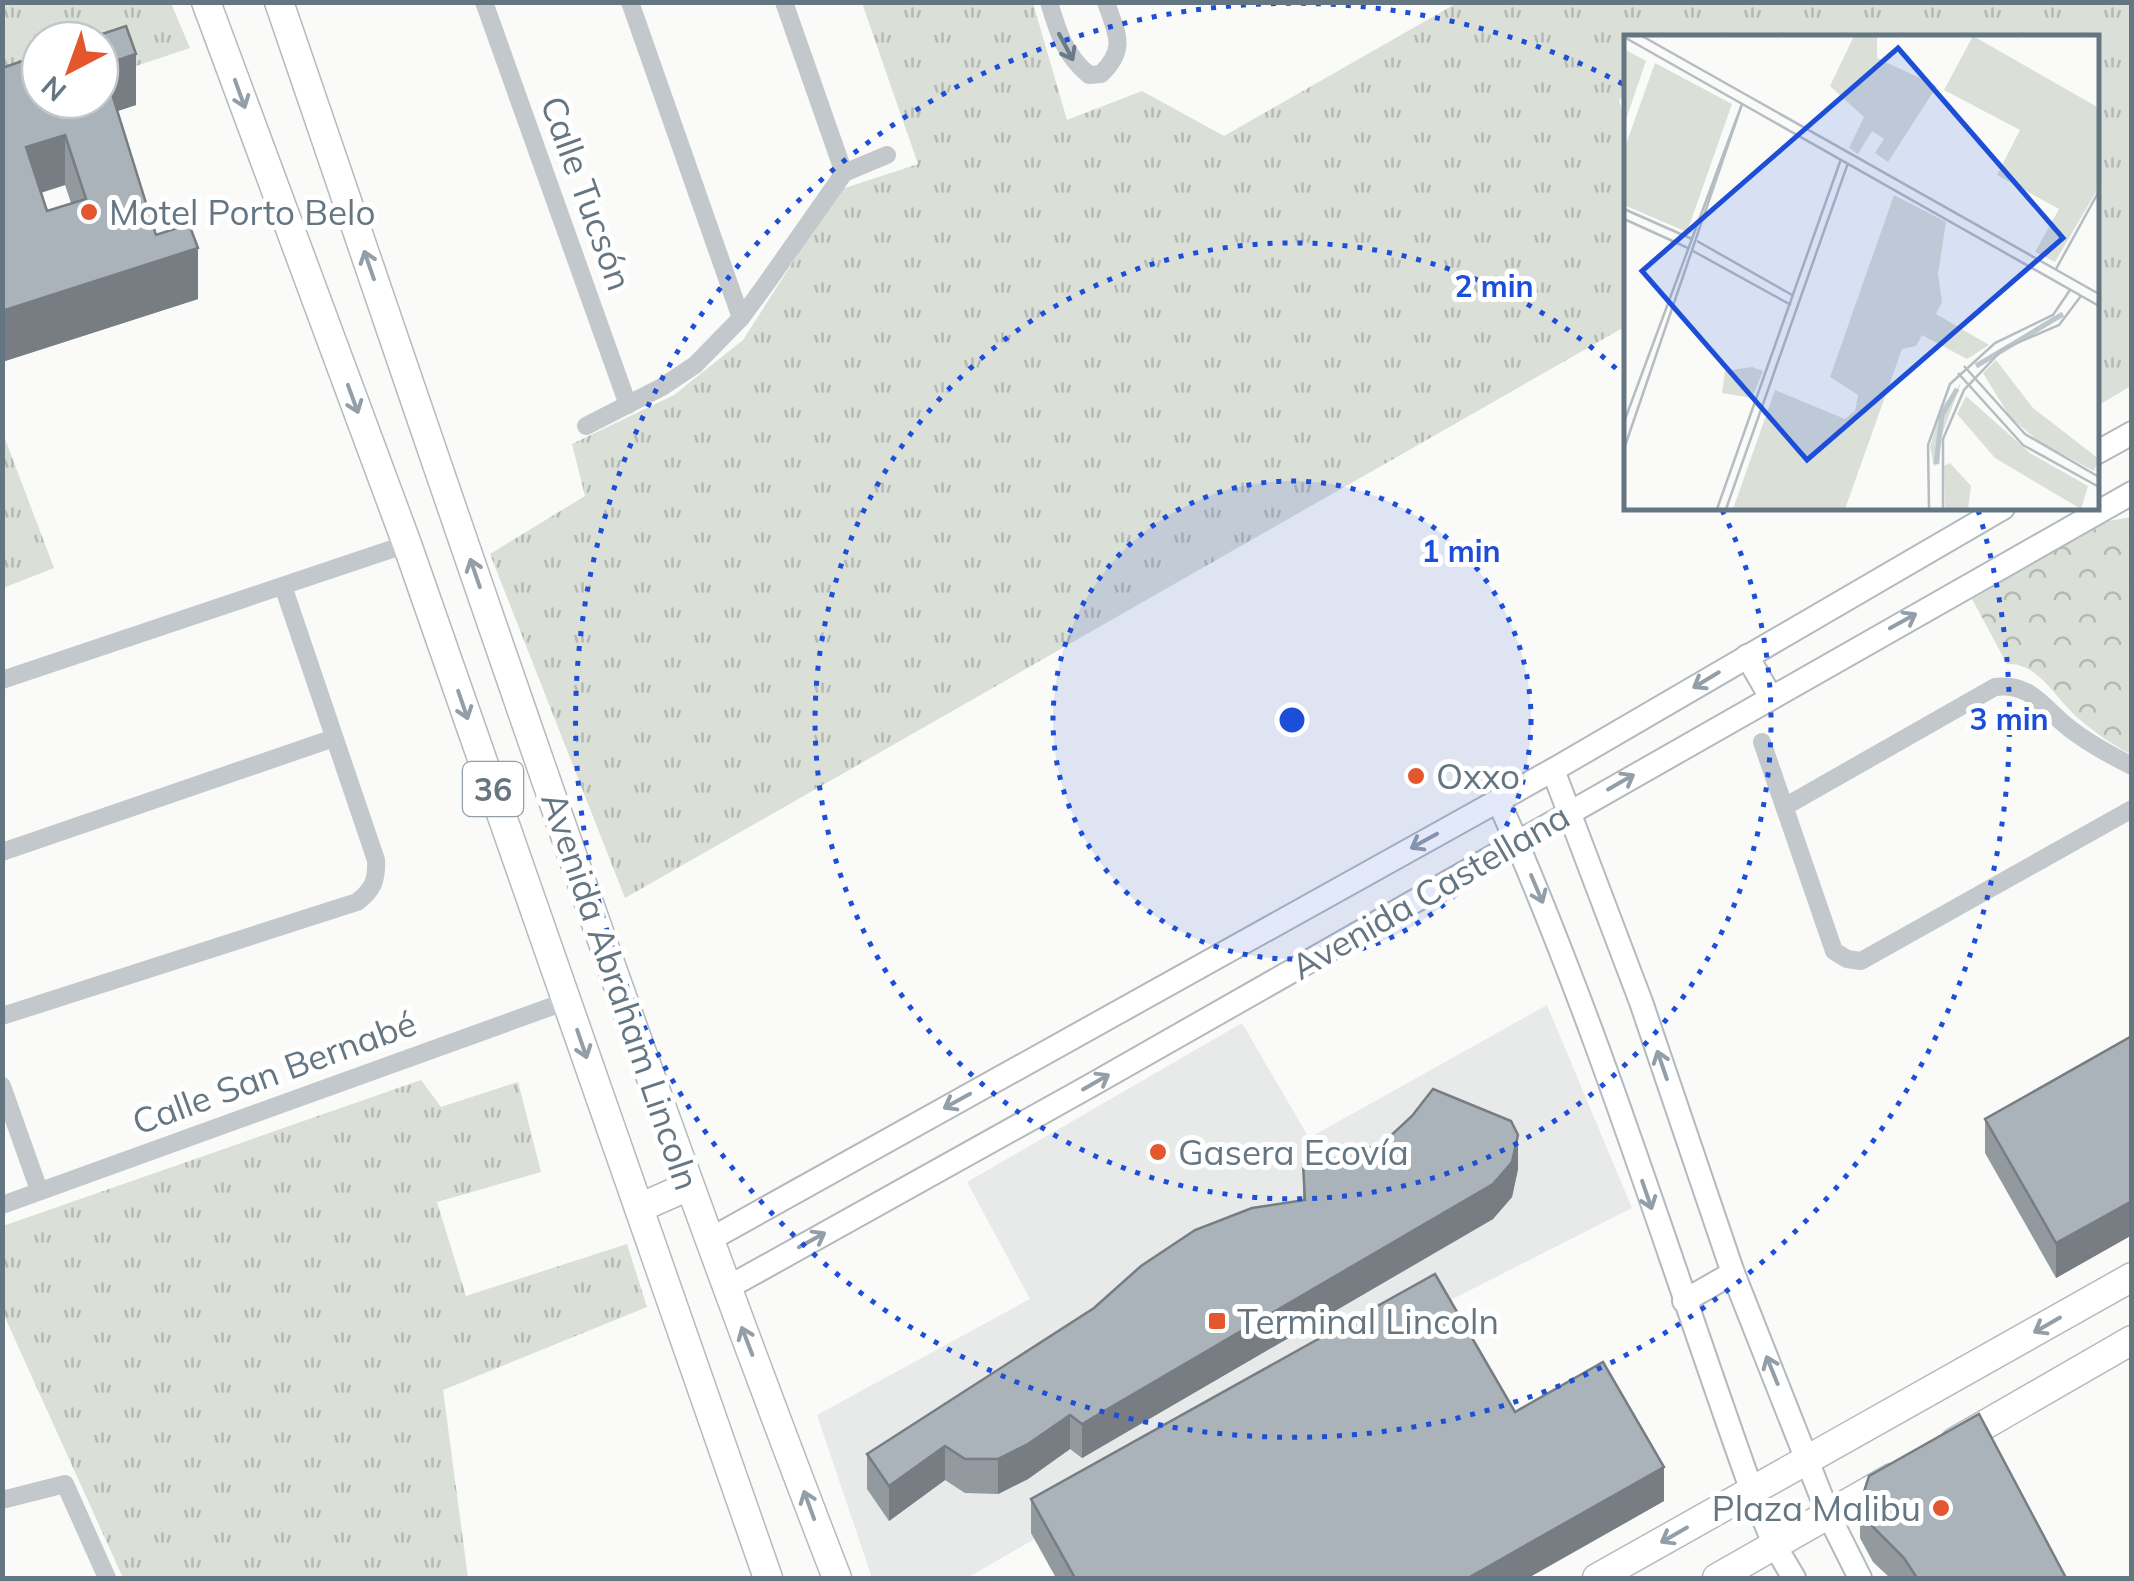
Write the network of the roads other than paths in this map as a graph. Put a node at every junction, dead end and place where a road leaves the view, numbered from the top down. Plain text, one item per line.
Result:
1 (206, 2) edge
2 (280, 2) edge
3 (484, 2) edge
4 (630, 2) edge
5 (784, 2) edge
6 (1049, 2) edge
7 (1106, 2) edge
8 (887, 155) dead end
9 (844, 174) junction
10 (740, 318) junction
11 (628, 405) junction
12 (586, 426) dead end
13 (2132, 433) edge
14 (2099, 451) edge
15 (2132, 492) edge
16 (1999, 510) edge
17 (407, 544) junction
18 (283, 586) junction
19 (1747, 656) junction
20 (2, 680) edge
21 (1770, 696) junction
22 (334, 738) junction
23 (1762, 742) dead end
24 (2132, 766) edge
25 (1553, 770) junction
26 (1498, 800) junction
27 (1786, 806) junction
28 (2132, 809) edge
29 (1568, 813) junction
30 (1516, 840) junction
31 (2, 852) edge
32 (567, 1002) junction
33 (2, 1016) edge
34 (2, 1086) edge
35 (689, 1186) junction
36 (39, 1190) junction
37 (2, 1205) edge
38 (638, 1208) junction
39 (708, 1240) junction
40 (1734, 1273) junction
41 (2132, 1277) edge
42 (727, 1288) junction
43 (1684, 1301) junction
44 (2132, 1340) edge
45 (1808, 1461) junction
46 (1752, 1491) junction
47 (2, 1500) edge
48 (1829, 1516) junction
49 (1775, 1546) junction
50 (1606, 1575) edge
51 (107, 1578) edge
52 (768, 1578) edge
53 (837, 1578) edge
54 (1717, 1578) edge
55 (1794, 1578) edge
56 (1860, 1578) edge

1 -> 17 main road, 36
35 -> 2 main road, Avenida Abraham Lincoln / 36
3 - 11 street, Calle Tucsón
4 - 10 street
5 - 9 street
6 -> 7 street
8 - 9 street
9 - 10 street
10 - 11 street
11 - 12 street
13 - 14 street
21 -> 15 street, Avenida Castellana
16 - 19 street, Avenida Castellana
17 - 18 street
17 -> 32 main road, 36
18 - 20 street
18 - 22 street
19 - 21 street
19 -> 25 street, Avenida Castellana
29 -> 21 street, Avenida Castellana
22 - 31 street
22 - 33 street
23 - 27 street
24 - 27 street
25 - 26 street, Avenida Castellana
25 - 29 street
26 - 30 street
26 -> 39 street, Avenida Castellana
27 - 28 street
29 - 30 street, Avenida Castellana
40 -> 29 street
42 -> 30 street, Avenida Castellana
30 -> 43 street
32 - 36 street, Calle San Bernabé
32 -> 38 main road, 36
34 - 36 street
35 - 38 main road
35 - 39 main road, Avenida Abraham Lincoln / 36
36 - 37 street, Calle San Bernabé
38 - 52 main road, 36
39 - 42 main road, Avenida Abraham Lincoln / 36
40 - 43 street
45 -> 40 street
41 -> 45 main road
53 -> 42 main road, Avenida Abraham Lincoln / 36
43 - 46 street
44 - 48 main road
45 - 46 main road
45 - 48 street
46 - 49 street
46 -> 50 main road
47 - 51 street
48 - 49 main road
48 - 56 street
49 - 54 main road
49 - 55 street

